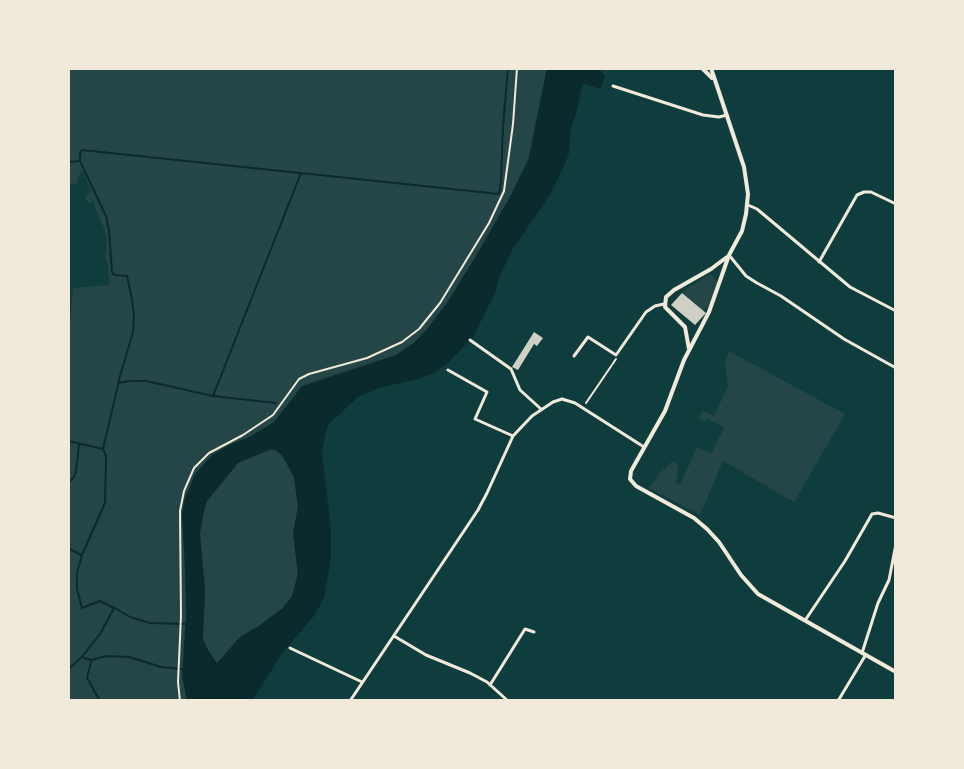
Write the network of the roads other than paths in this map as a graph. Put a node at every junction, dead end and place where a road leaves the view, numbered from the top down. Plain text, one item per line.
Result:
1 (702, 68) edge
2 (711, 68) edge
3 (713, 80) junction
4 (613, 86) dead end
5 (727, 115) junction
6 (896, 204) edge
7 (748, 205) junction
8 (729, 255) junction
9 (819, 262) junction
10 (711, 269) junction
11 (722, 278) junction
12 (664, 304) junction
13 (896, 311) edge
14 (685, 327) junction
15 (701, 329) junction
16 (470, 340) dead end
17 (689, 350) junction
18 (574, 356) dead end
19 (896, 368) edge
20 (448, 370) dead end
21 (541, 409) junction
22 (513, 436) junction
23 (644, 447) junction
24 (896, 518) edge
25 (896, 544) edge
26 (806, 619) junction
27 (534, 632) dead end
28 (394, 636) junction
29 (290, 648) dead end
30 (864, 654) junction
31 (896, 672) edge
32 (362, 682) junction
33 (490, 685) junction
34 (350, 701) edge
35 (508, 701) edge
36 (838, 701) edge

1 - 3 street
2 - 3 street
3 - 5 street
4 - 5 street
5 - 7 street
6 - 9 street
7 - 8 street
7 - 9 street
8 - 10 street
8 - 11 street
8 - 19 street
9 - 13 street
10 - 11 street
10 - 12 street
11 - 15 street
12 - 14 street
12 - 18 street
14 - 15 street
14 - 17 street
15 - 17 street
16 - 21 street
17 - 23 street
20 - 22 street
21 - 22 street
21 - 23 street
22 - 28 street
23 - 26 street
24 - 26 street
25 - 30 street
26 - 30 street
27 - 33 street
28 - 32 street
28 - 33 street
29 - 32 street
30 - 31 street
30 - 36 street
32 - 34 street
33 - 35 street

